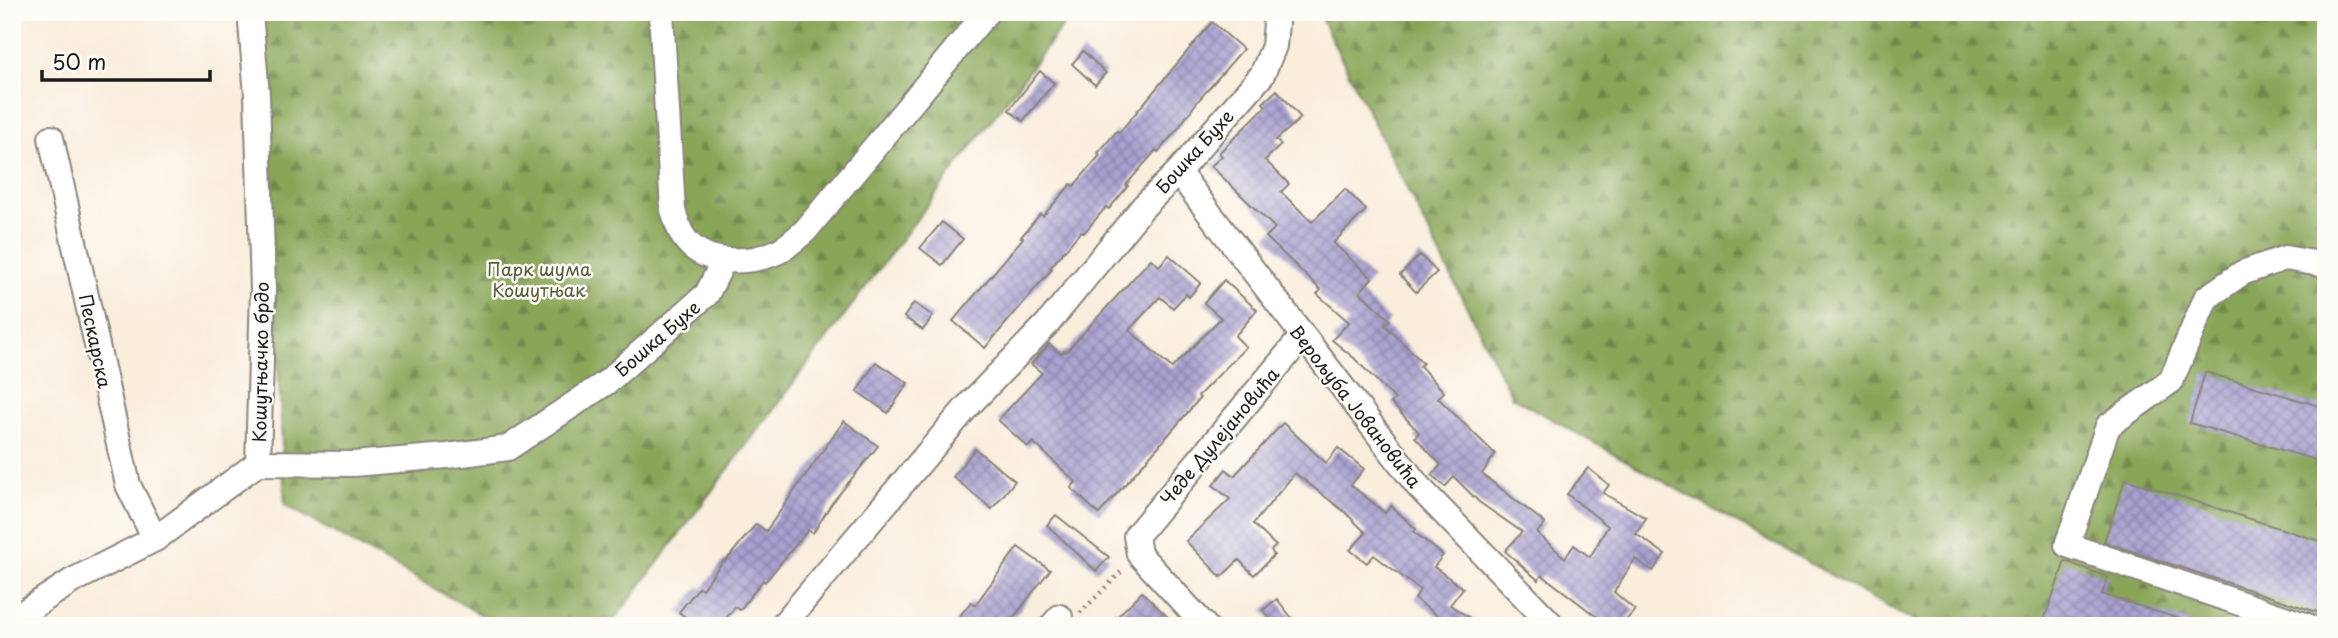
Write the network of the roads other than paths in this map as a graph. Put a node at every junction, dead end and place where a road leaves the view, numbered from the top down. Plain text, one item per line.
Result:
1 (250, 12) edge
2 (661, 12) edge
3 (987, 12) edge
4 (1273, 12) edge
5 (51, 138) dead end
6 (1178, 172) junction
7 (724, 260) junction
8 (2326, 265) edge
9 (1302, 337) junction
10 (258, 463) junction
11 (155, 539) junction
12 (12, 620) edge
13 (782, 626) edge
14 (1205, 626) edge
15 (1553, 626) edge
16 (2308, 626) edge

1 - 10 street, Кошутњачко брдо
2 - 7 street
3 - 7 street
4 - 6 street, Бошка Бухе
5 - 11 street, Пескарска
6 - 9 street, Верољуба Јовановића
6 - 13 street, Бошка Бухе
7 - 10 street, Бошка Бухе
8 - 16 street
9 - 14 street, Чеде Дулејановића
9 - 15 street, Верољуба Јовановића
10 - 11 street, Кошутњачко брдо
11 - 12 street, Кошутњачко брдо

